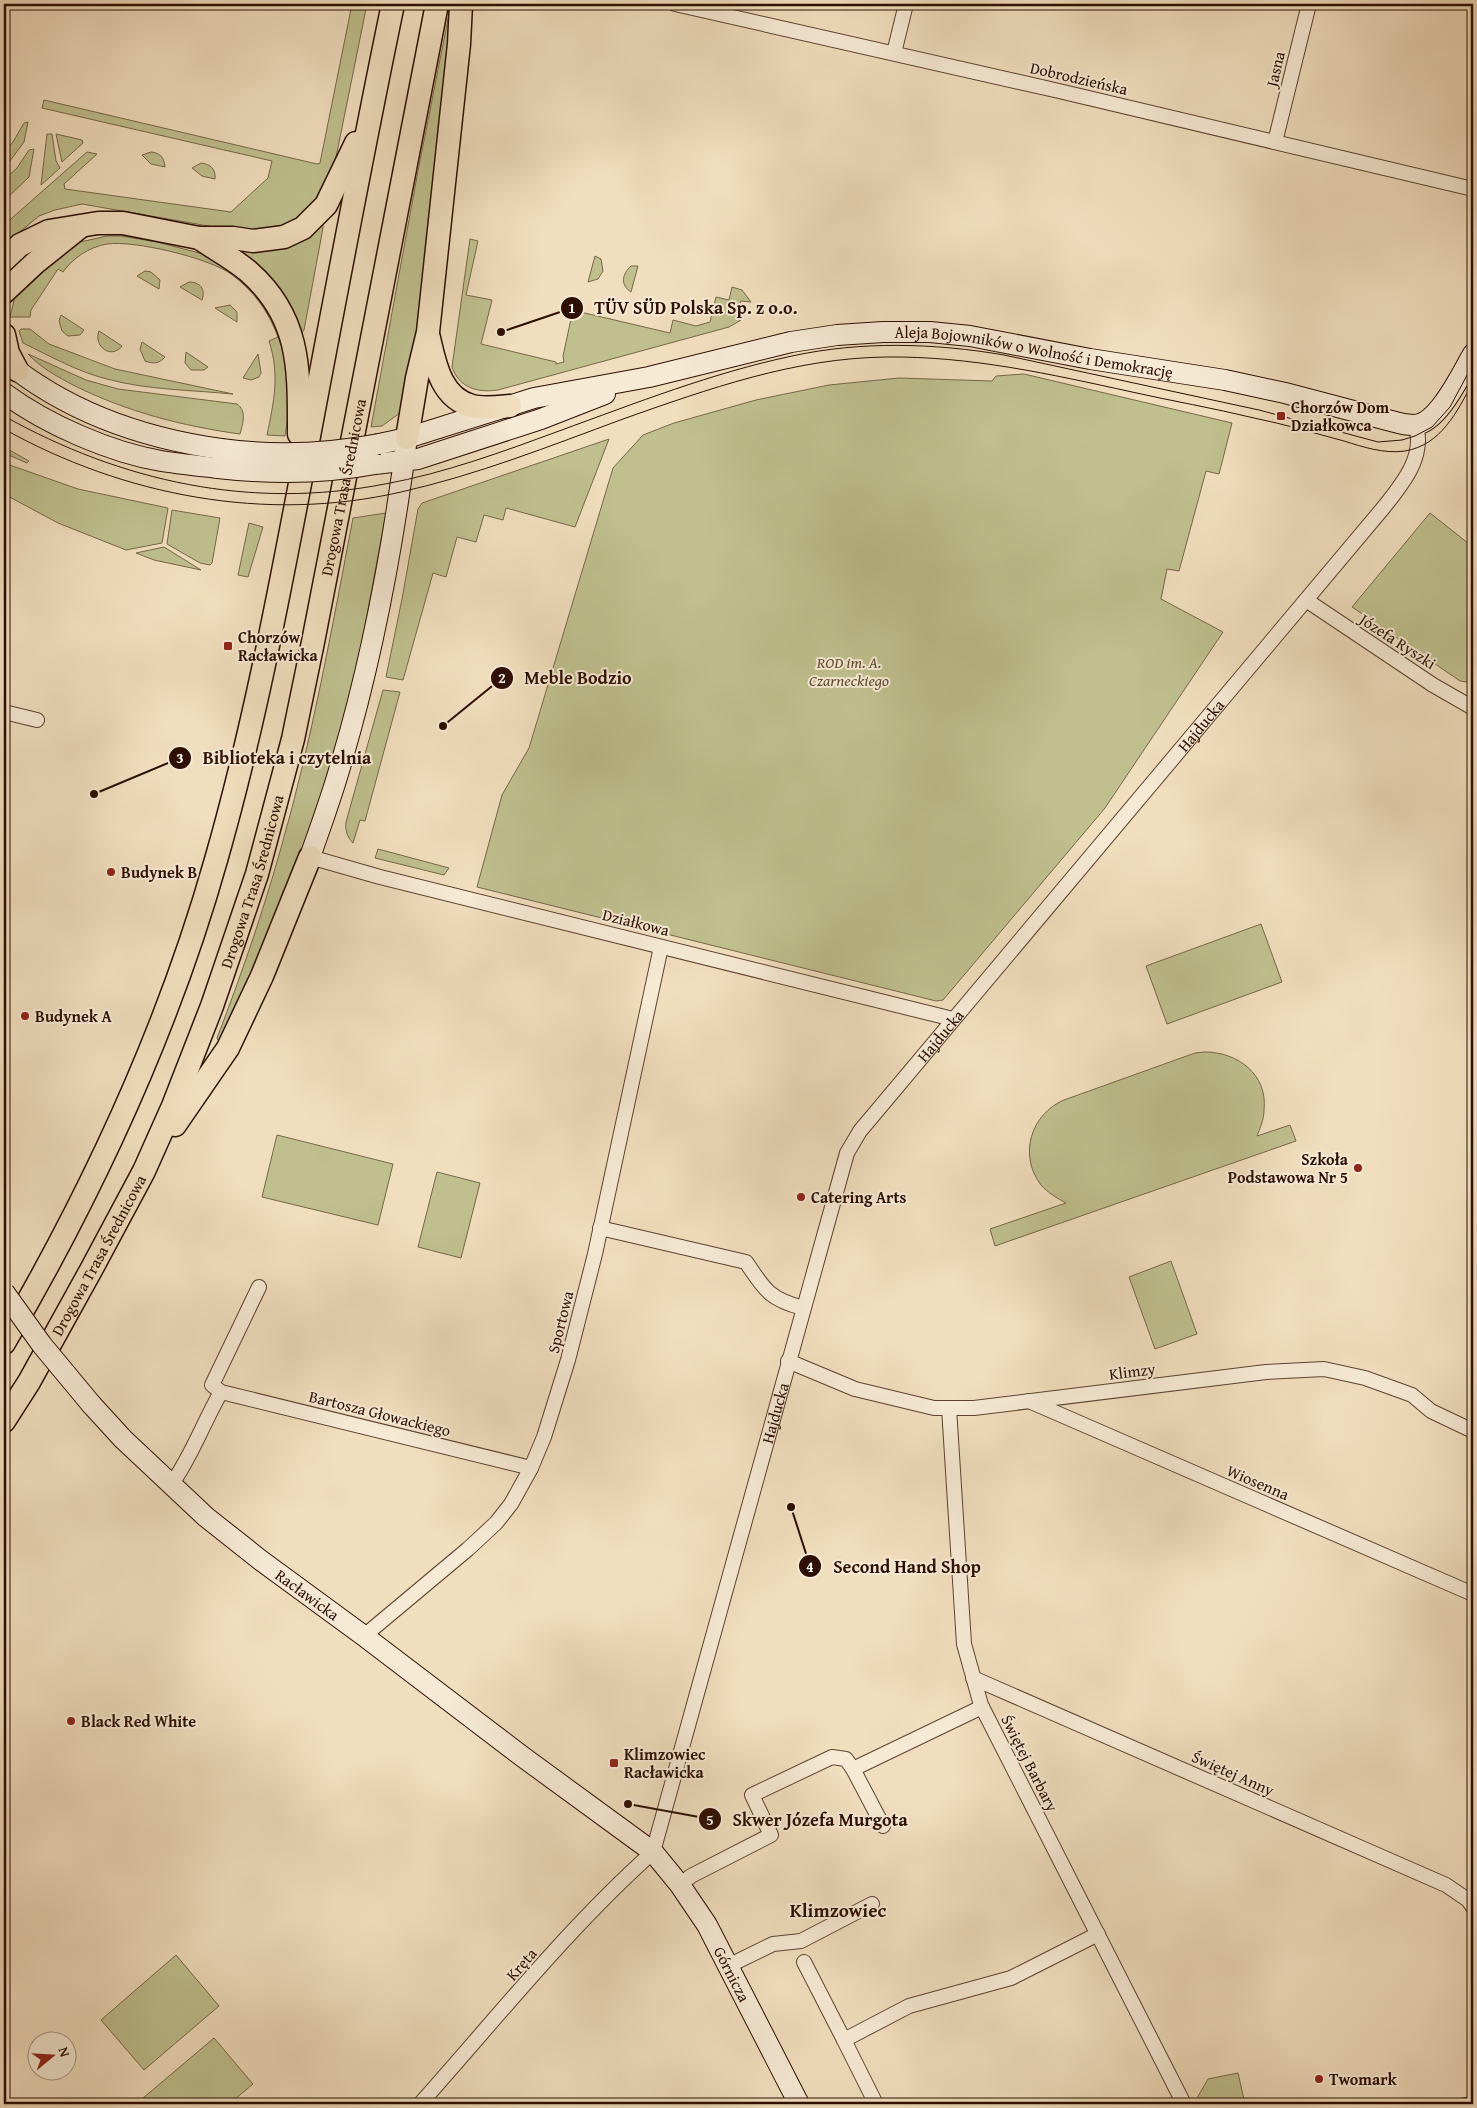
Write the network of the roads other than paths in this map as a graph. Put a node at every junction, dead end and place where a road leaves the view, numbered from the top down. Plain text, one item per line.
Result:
1 (393, 4) edge
2 (437, 4) edge
3 (460, 4) edge
4 (676, 4) edge
5 (906, 4) edge
6 (1309, 4) edge
7 (894, 54) junction
8 (371, 110) junction
9 (1276, 142) junction
10 (1473, 189) edge
11 (81, 227) junction
12 (199, 238) junction
13 (6, 257) edge
14 (6, 295) edge
15 (428, 332) junction
16 (4, 335) edge
17 (1473, 354) edge
18 (10, 365) edge
19 (649, 377) junction
20 (4, 393) edge
21 (510, 406) junction
22 (1416, 425) junction
23 (407, 438) junction
24 (220, 459) junction
25 (404, 461) junction
26 (299, 487) junction
27 (1306, 600) junction
28 (1473, 708) edge
29 (4, 712) edge
30 (37, 720) dead end
31 (310, 857) junction
32 (661, 947) junction
33 (953, 1019) junction
34 (144, 1171) junction
35 (600, 1228) junction
36 (259, 1288) dead end
37 (4, 1292) edge
38 (803, 1308) junction
39 (4, 1343) edge
40 (788, 1361) junction
41 (221, 1392) junction
42 (1028, 1401) junction
43 (949, 1408) junction
44 (4, 1421) edge
45 (1473, 1431) edge
46 (531, 1468) junction
47 (171, 1485) junction
48 (1473, 1594) edge
49 (364, 1636) junction
50 (973, 1678) junction
51 (982, 1707) junction
52 (853, 1769) junction
53 (883, 1826) dead end
54 (653, 1852) junction
55 (680, 1885) junction
56 (872, 1904) dead end
57 (1473, 1907) edge
58 (1098, 1934) junction
59 (804, 1962) dead end
60 (728, 1966) junction
61 (844, 2040) junction
62 (420, 2104) edge
63 (799, 2104) edge
64 (876, 2104) edge
65 (1184, 2104) edge

1 - 8 main road
2 - 34 main road, Drogowa Trasa Średnicowa
3 - 15 main road
4 - 7 street, Dobrodzieńska
5 - 7 street
6 - 9 street, Jasna
7 - 9 street, Dobrodzieńska
8 - 12 main road
8 - 26 main road
9 - 10 street, Dobrodzieńska
11 - 12 main road
11 - 13 main road
11 - 14 main road
12 - 26 main road
15 - 21 main road
15 - 23 main road
16 - 18 main road
17 - 22 street
18 - 24 street, Aleja Bojowników o Wolność i Demokrację
19 - 21 street, Aleja Bojowników o Wolność i Demokrację
19 - 22 street, Aleja Bojowników o Wolność i Demokrację
19 - 25 street, Aleja Bojowników o Wolność i Demokrację
20 - 24 street, Aleja Bojowników o Wolność i Demokrację
21 - 23 street, Aleja Bojowników o Wolność i Demokrację
22 - 27 street, Hajducka
23 - 24 street, Aleja Bojowników o Wolność i Demokrację, bridge
23 - 25 street
24 - 25 street, Aleja Bojowników o Wolność i Demokrację, bridge
25 - 31 street
26 - 39 main road
27 - 28 street, Józefa Ryszki
27 - 33 street, Hajducka
29 - 30 street
31 - 32 street, Działkowa
31 - 34 main road
32 - 33 street, Działkowa
32 - 35 street, Sportowa
33 - 38 street, Hajducka
34 - 44 main road, Drogowa Trasa Średnicowa
35 - 38 street
35 - 46 street, Sportowa
36 - 41 street
37 - 47 street, Racławicka, bridge
38 - 40 street, Hajducka
40 - 43 street, Klimzy
40 - 54 street, Hajducka
41 - 46 street, Bartosza Głowackiego
41 - 47 street
42 - 43 street, Klimzy
42 - 45 street, Klimzy
42 - 48 street, Wiosenna
43 - 50 street, Świętej Barbary
46 - 49 street, Sportowa
47 - 49 street, Racławicka
49 - 54 street, Racławicka
50 - 51 street, Świętej Barbary
50 - 57 street, Świętej Anny
51 - 52 street
51 - 58 street, Świętej Barbary
52 - 53 street
52 - 55 street
54 - 55 street, Górnicza
54 - 62 street, Kręta
55 - 60 street, Górnicza
56 - 60 street
58 - 61 street
58 - 65 street, Świętej Barbary
59 - 61 street
60 - 63 street, Górnicza
61 - 64 street

